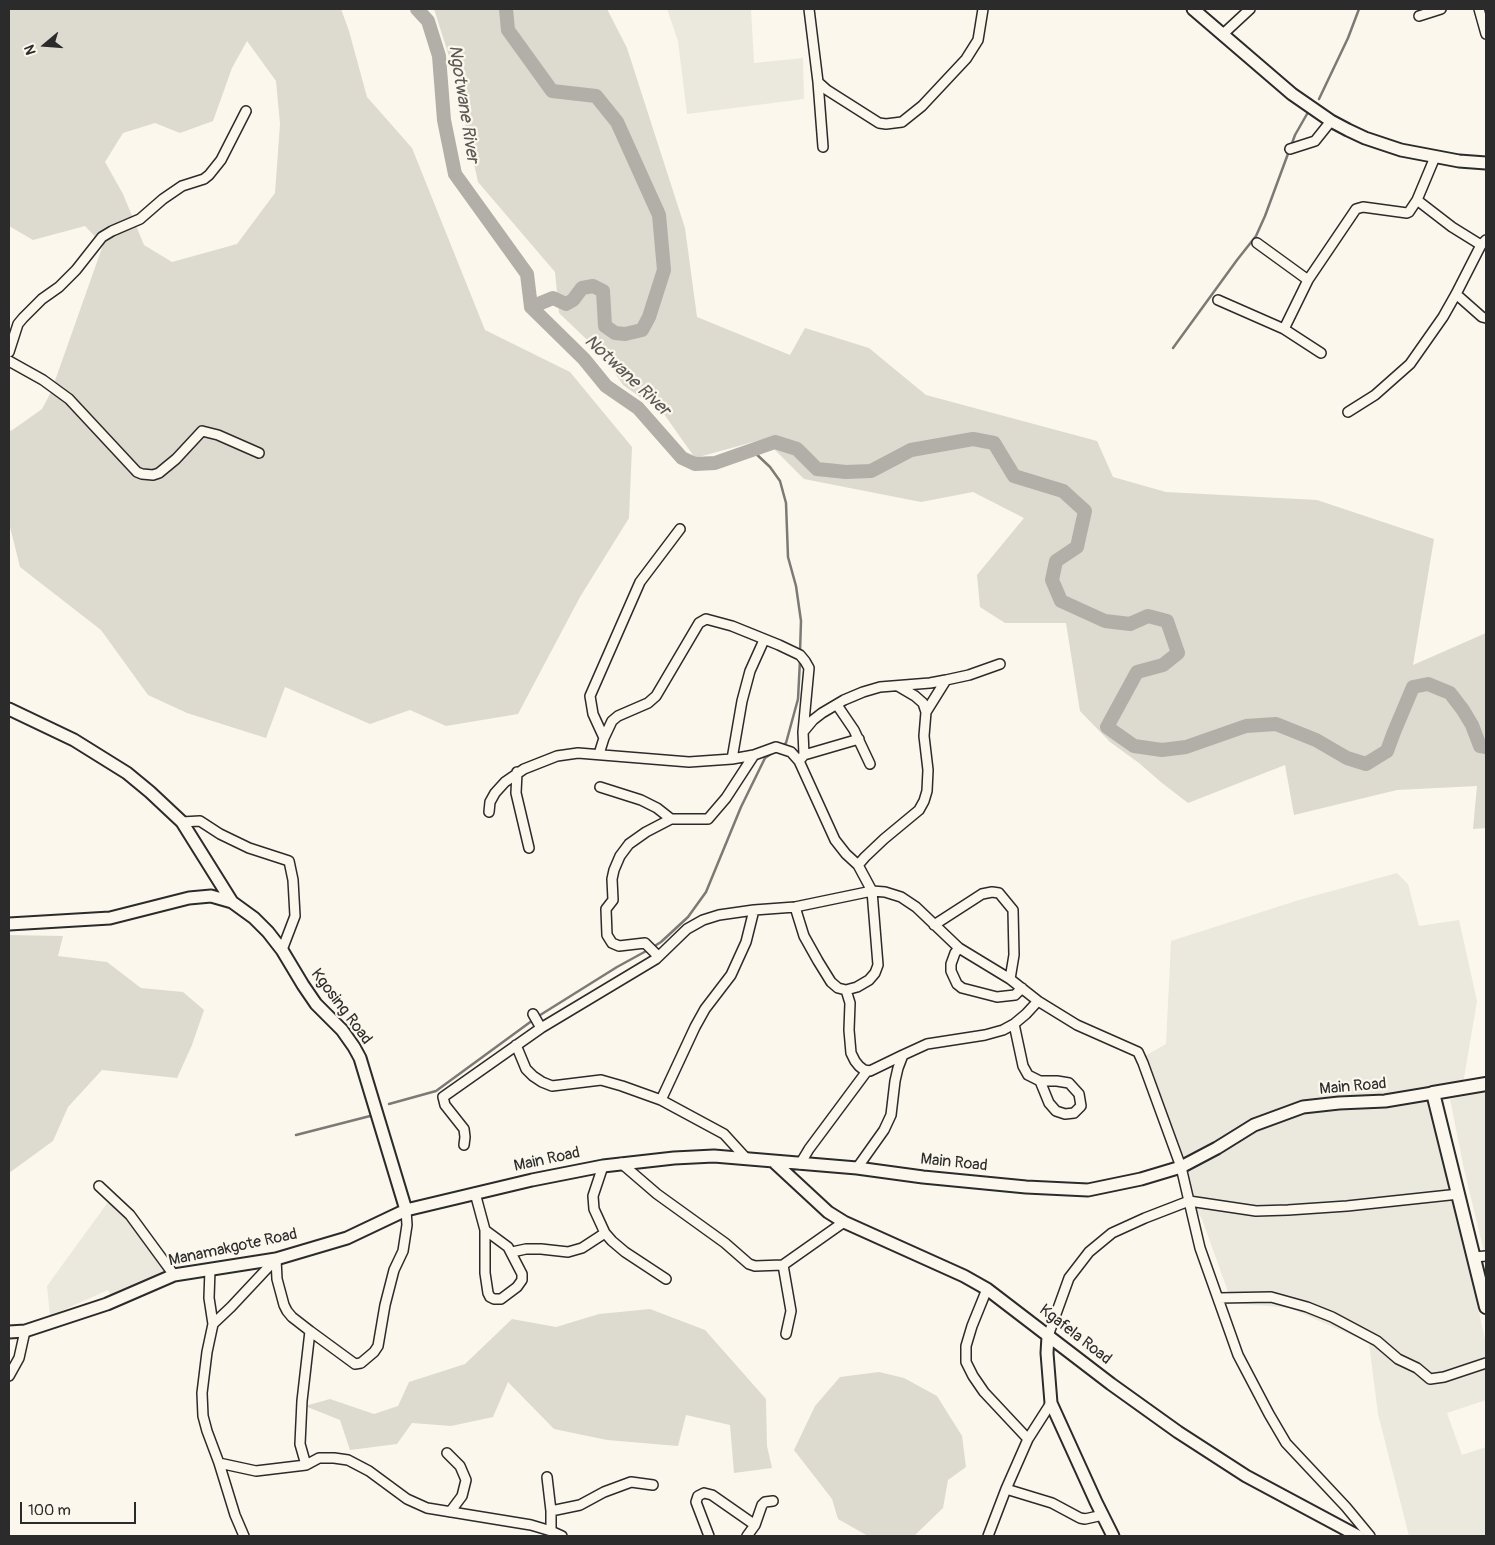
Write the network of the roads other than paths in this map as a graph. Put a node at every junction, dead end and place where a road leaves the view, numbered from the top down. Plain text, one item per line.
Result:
1 (983, 9) edge
2 (1193, 9) edge
3 (1250, 9) edge
4 (1441, 9) edge
5 (1479, 9) edge
6 (812, 10) edge
7 (1419, 16) dead end
8 (1486, 34) edge
9 (1222, 35) junction
10 (818, 82) junction
11 (246, 111) dead end
12 (1331, 121) junction
13 (823, 148) dead end
14 (1290, 149) dead end
15 (1435, 158) junction
16 (1486, 163) edge
17 (1416, 200) junction
18 (1257, 242) dead end
19 (1484, 242) edge
20 (1308, 280) junction
21 (1456, 294) junction
22 (1218, 300) dead end
23 (1486, 318) edge
24 (1284, 329) junction
25 (9, 352) edge
26 (1320, 353) dead end
27 (9, 361) edge
28 (1348, 412) dead end
29 (259, 454) dead end
30 (680, 529) dead end
31 (764, 640) junction
32 (1000, 664) dead end
33 (946, 680) junction
34 (897, 686) junction
35 (837, 705) junction
36 (9, 709) edge
37 (926, 712) junction
38 (803, 732) junction
39 (604, 738) junction
40 (860, 739) junction
41 (599, 754) junction
42 (754, 755) junction
43 (802, 758) junction
44 (732, 759) junction
45 (870, 764) dead end
46 (517, 772) junction
47 (600, 787) dead end
48 (489, 812) dead end
49 (671, 819) junction
50 (182, 822) junction
51 (528, 848) dead end
52 (858, 865) junction
53 (872, 891) junction
54 (232, 902) junction
55 (795, 907) junction
56 (754, 910) junction
57 (9, 924) edge
58 (934, 925) junction
59 (959, 948) junction
60 (282, 950) junction
61 (653, 950) junction
62 (1010, 979) junction
63 (1022, 988) junction
64 (846, 990) junction
65 (1038, 1002) junction
66 (533, 1014) dead end
67 (1014, 1024) junction
68 (540, 1026) junction
69 (516, 1045) junction
70 (903, 1055) junction
71 (866, 1071) junction
72 (1040, 1081) junction
73 (1486, 1084) edge
74 (1434, 1093) junction
75 (661, 1100) junction
76 (464, 1145) dead end
77 (745, 1157) junction
78 (774, 1162) junction
79 (620, 1163) junction
80 (800, 1164) junction
81 (603, 1166) junction
82 (1181, 1167) junction
83 (858, 1168) junction
84 (99, 1186) dead end
85 (475, 1193) junction
86 (1459, 1194) junction
87 (1189, 1201) junction
88 (406, 1210) junction
89 (844, 1222) junction
90 (484, 1230) junction
91 (604, 1233) junction
92 (512, 1252) junction
93 (1480, 1257) edge
94 (276, 1260) junction
95 (783, 1264) junction
96 (210, 1269) junction
97 (174, 1275) junction
98 (666, 1279) dead end
99 (987, 1289) junction
100 (1218, 1298) junction
101 (1486, 1307) edge
102 (213, 1324) junction
103 (25, 1331) junction
104 (310, 1331) junction
105 (9, 1332) edge
106 (786, 1334) dead end
107 (1048, 1336) junction
108 (1486, 1363) edge
109 (9, 1376) edge
110 (1051, 1403) junction
111 (1028, 1440) junction
112 (446, 1453) dead end
113 (219, 1463) junction
114 (306, 1465) junction
115 (547, 1477) dead end
116 (653, 1485) dead end
117 (1006, 1489) junction
118 (772, 1501) dead end
119 (551, 1511) junction
120 (450, 1512) junction
121 (1103, 1515) junction
122 (755, 1525) junction
123 (551, 1531) junction
124 (244, 1536) edge
125 (562, 1536) edge
126 (709, 1536) edge
127 (747, 1536) edge
128 (988, 1536) edge
129 (1113, 1536) edge
130 (1358, 1536) edge
131 (1370, 1536) edge

1 - 10 street
2 - 9 street
3 - 9 street
4 - 7 street
5 - 8 street
6 - 10 street
9 - 12 street
10 - 13 street
11 - 25 street
12 - 14 street
12 - 15 street
15 - 16 street
15 - 17 street
17 - 19 street
17 - 20 street
18 - 20 street
19 - 21 street
20 - 24 street
21 - 23 street
21 - 28 street
22 - 24 street
24 - 26 street
27 - 29 street
30 - 39 street
31 - 38 street
31 - 39 street
31 - 44 street
32 - 33 street
33 - 34 street
33 - 37 street
34 - 35 street
34 - 37 street
35 - 38 street
35 - 40 street
36 - 50 street
37 - 52 street
38 - 43 street
39 - 41 street
40 - 43 street
40 - 45 street
41 - 44 street
41 - 46 street
42 - 43 street
42 - 44 street
42 - 49 street
43 - 52 street
46 - 48 street
46 - 51 street
47 - 49 street
49 - 61 street
50 - 54 street
50 - 60 street
52 - 53 street
53 - 55 street
53 - 58 street
53 - 64 street
54 - 57 street
54 - 60 street, Kgosing Road
55 - 56 street
55 - 64 street
56 - 61 street
56 - 75 street
58 - 59 street
58 - 62 street
59 - 62 street
59 - 63 street
60 - 88 street, Kgosing Road
61 - 68 street
62 - 63 street
63 - 65 street
64 - 71 street
65 - 67 street
65 - 82 street
66 - 68 street
67 - 70 street
67 - 72 street
68 - 69 street
69 - 75 street
69 - 76 street
70 - 71 street
70 - 83 street
71 - 80 street
72 - 72 street
73 - 74 main road, Main Road
74 - 82 street, Main Road
74 - 86 main road
75 - 77 street
77 - 78 street, Main Road
77 - 79 street, Main Road
78 - 80 street, Main Road
78 - 89 street, Kgafela Road
79 - 81 street, Main Road
79 - 95 street
80 - 83 street, Main Road
81 - 85 street, Main Road
81 - 91 street
82 - 83 street, Main Road
82 - 87 street
84 - 97 street
85 - 88 street, Main Road
85 - 90 street
86 - 87 street
86 - 93 main road
87 - 100 street
87 - 107 street
88 - 94 street, Manamakgote Road
88 - 104 street
89 - 95 street
89 - 99 street, Kgafela Road
90 - 92 street
90 - 92 street
91 - 92 street
91 - 98 street
93 - 101 main road
94 - 96 street, Manamakgote Road
94 - 102 street
94 - 104 street
95 - 106 street
96 - 97 street, Manamakgote Road
96 - 102 street
97 - 103 street, Manamakgote Road
99 - 107 street, Kgafela Road
99 - 111 street
100 - 108 street
100 - 131 street
102 - 113 street
103 - 105 street, Manamakgote Road
103 - 109 street
104 - 114 street
107 - 110 street
107 - 130 street, Kgafela Road
110 - 111 street
110 - 121 street
111 - 117 street
112 - 120 street
113 - 114 street
113 - 124 street
114 - 120 street
115 - 119 street
116 - 119 street
117 - 121 street
117 - 128 street
118 - 122 street
119 - 123 street
120 - 123 street
121 - 129 street
122 - 126 street
122 - 127 street
123 - 125 street

